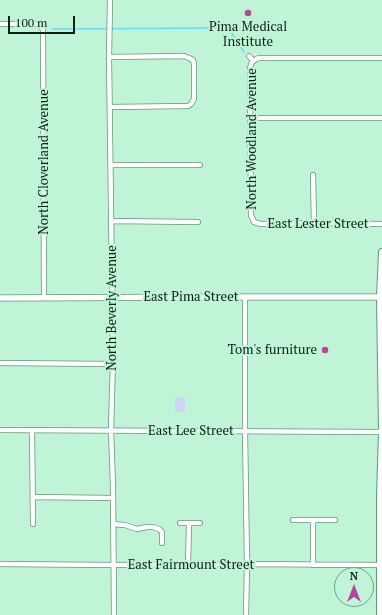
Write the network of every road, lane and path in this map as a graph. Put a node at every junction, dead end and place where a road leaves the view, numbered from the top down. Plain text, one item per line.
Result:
1 (110, 0) edge
2 (0, 24) edge
3 (249, 56) dead end
4 (109, 57) junction
5 (382, 58) edge
6 (253, 61) junction
7 (110, 107) junction
8 (251, 118) junction
9 (382, 118) edge
10 (111, 165) junction
11 (200, 165) dead end
12 (313, 175) dead end
13 (111, 222) junction
14 (198, 222) dead end
15 (253, 223) joint
16 (314, 223) junction
17 (382, 224) edge
18 (382, 252) edge
19 (112, 297) junction
20 (245, 297) junction
21 (381, 297) edge
22 (0, 298) edge
23 (44, 298) junction
24 (0, 363) edge
25 (112, 364) junction
26 (0, 430) edge
27 (32, 430) junction
28 (111, 430) junction
29 (245, 431) junction
30 (382, 431) edge
31 (33, 497) junction
32 (381, 497) edge
33 (112, 498) junction
34 (293, 520) dead end
35 (313, 520) junction
36 (335, 520) dead end
37 (189, 522) junction
38 (180, 523) dead end
39 (200, 523) dead end
40 (34, 524) dead end
41 (113, 524) junction
42 (162, 544) dead end
43 (0, 564) edge
44 (247, 564) junction
45 (113, 565) junction
46 (188, 565) junction
47 (313, 565) junction
48 (381, 565) edge
49 (114, 615) edge
50 (246, 615) edge
51 (380, 615) edge

1 - 4 street, North Beverly Avenue
2 - 23 street, North Cloverland Avenue
3 - 6 street
4 - 7 street, North Beverly Avenue
4 - 7 street
5 - 6 street, North Woodland Avenue
6 - 8 street, North Woodland Avenue
7 - 10 street, North Beverly Avenue
8 - 9 street
8 - 15 street, North Woodland Avenue
10 - 11 street
10 - 13 street, North Beverly Avenue
12 - 16 street
13 - 14 street
13 - 19 street, North Beverly Avenue
15 - 16 street, East Lester Street
16 - 17 street, East Lester Street
18 - 21 main road
19 - 20 street, East Pima Street
19 - 23 street, East Pima Street
19 - 25 street, North Beverly Avenue
20 - 21 street, East Pima Street
20 - 29 street
21 - 30 main road
22 - 23 street, East Pima Street
24 - 25 street
25 - 28 street, North Beverly Avenue
26 - 27 street, East Lee Street
27 - 28 street, East Lee Street
27 - 31 street
28 - 29 street, East Lee Street
28 - 33 street, North Beverly Avenue
29 - 30 street, East Lee Street
29 - 44 street
30 - 32 main road
31 - 33 street
31 - 40 street
32 - 48 main road
33 - 41 street, North Beverly Avenue
34 - 35 street
35 - 36 street
35 - 47 street
37 - 38 street
37 - 39 street
37 - 46 street
41 - 42 street
41 - 45 street, North Beverly Avenue
43 - 45 street, East Fairmount Street
44 - 46 street, East Fairmount Street
44 - 47 street, East Fairmount Street
44 - 50 street
45 - 46 street, East Fairmount Street
45 - 49 street, North Beverly Avenue
47 - 48 street, East Fairmount Street
48 - 51 main road

